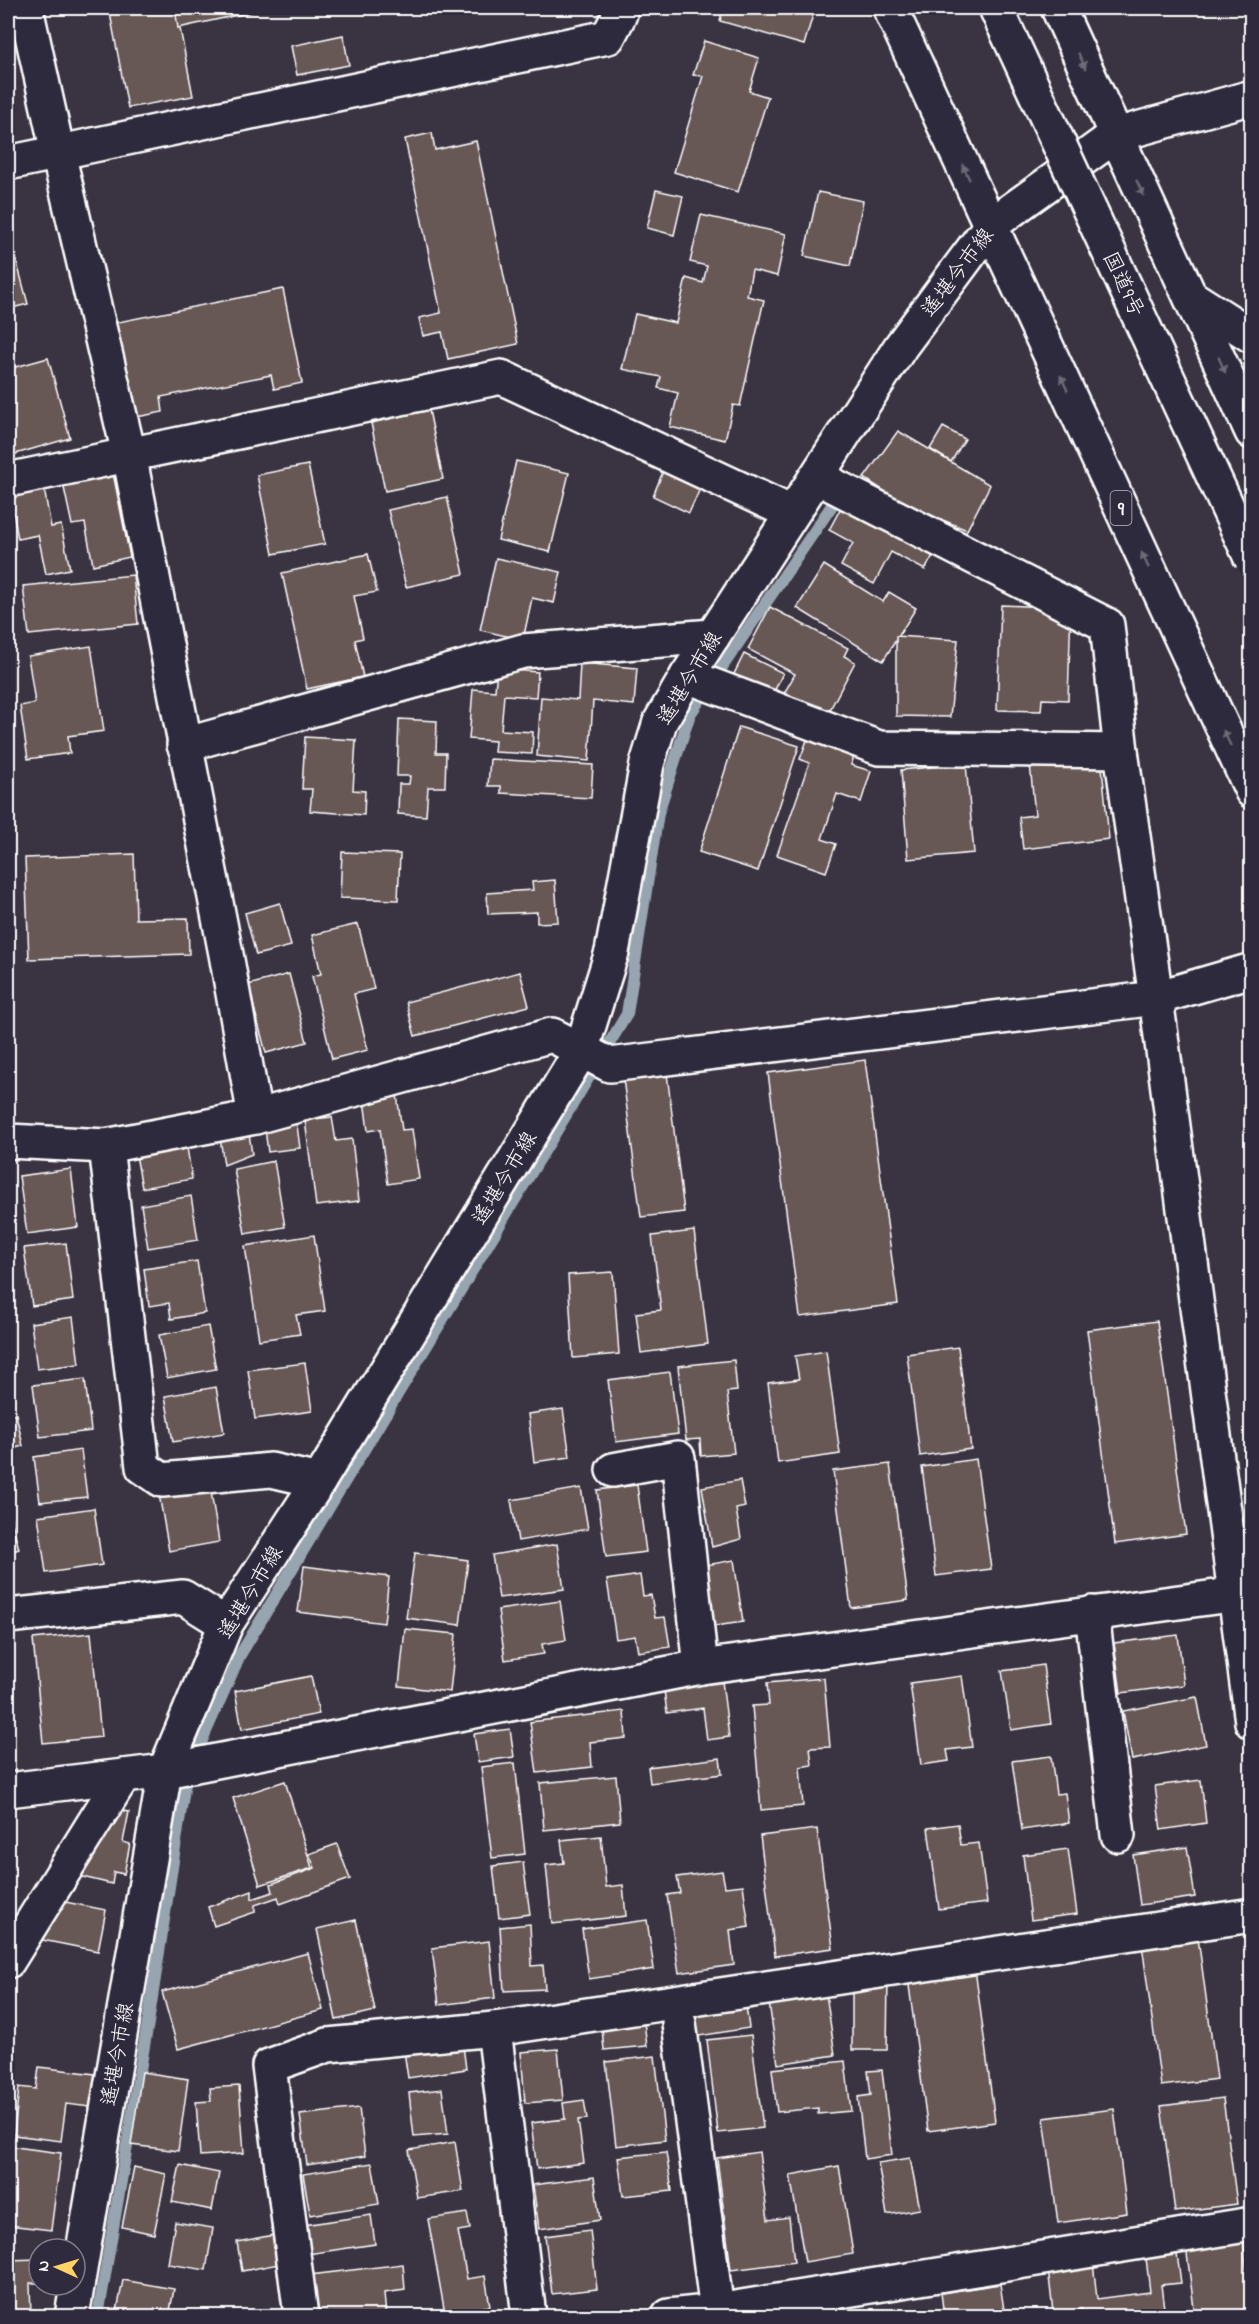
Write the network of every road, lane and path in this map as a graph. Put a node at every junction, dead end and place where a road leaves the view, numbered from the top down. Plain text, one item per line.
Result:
1 (26, 8) edge
2 (618, 8) edge
3 (890, 8) edge
4 (996, 8) edge
5 (1058, 8) edge
6 (1251, 97) edge
7 (1116, 135) junction
8 (58, 153) junction
9 (8, 163) edge
10 (991, 225) junction
11 (1191, 297) junction
12 (1251, 334) edge
13 (1251, 432) edge
14 (129, 454) junction
15 (818, 477) junction
16 (8, 480) edge
17 (792, 513) junction
18 (1251, 560) edge
19 (713, 636) junction
20 (687, 676) junction
21 (184, 745) junction
22 (1121, 751) junction
23 (1251, 791) edge
24 (1251, 970) edge
25 (1156, 998) junction
26 (580, 1051) junction
27 (255, 1117) junction
28 (8, 1141) edge
29 (106, 1146) junction
30 (613, 1470) dead end
31 (319, 1481) junction
32 (1243, 1593) edge
33 (1092, 1613) junction
34 (8, 1616) edge
35 (226, 1624) junction
36 (701, 1667) junction
37 (1251, 1722) edge
38 (165, 1772) junction
39 (123, 1776) junction
40 (8, 1790) edge
41 (1118, 1835) dead end
42 (1251, 1915) edge
43 (8, 1961) edge
44 (679, 2024) dead end
45 (494, 2029) junction
46 (1251, 2224) edge
47 (717, 2311) junction
48 (72, 2316) edge
49 (301, 2316) edge
50 (529, 2316) edge
51 (669, 2316) edge

1 - 8 main road
2 - 8 main road
10 -> 3 main road, 9
4 - 18 main road, 国道9号, bridge
5 -> 7 main road
6 - 7 main road
7 - 10 main road, 遙堪今市線
7 -> 11 main road
8 - 9 main road
8 - 14 main road
10 - 15 main road, 遙堪今市線
23 -> 10 main road, 9
11 - 12 main road
11 -> 13 main road
14 - 16 main road
14 - 17 main road
14 - 21 main road
15 - 17 main road, 遙堪今市線
15 - 22 main road
17 - 19 main road, 遙堪今市線
19 - 20 main road, 遙堪今市線
19 - 21 main road
20 - 22 main road
20 - 26 main road, 遙堪今市線
21 - 27 main road
22 - 25 main road
24 - 25 main road
25 - 26 main road
25 - 32 main road
26 - 27 main road
26 - 31 main road, 遙堪今市線
27 - 29 main road
28 - 29 main road
29 - 31 main road
30 - 36 main road
31 - 35 main road, 遙堪今市線
32 - 33 main road
32 - 37 main road
33 - 36 main road
33 - 41 main road
34 - 35 main road
35 - 38 main road, 遙堪今市線
36 - 38 main road
38 - 39 main road
38 - 48 main road, 遙堪今市線
39 - 40 main road
39 - 43 main road
42 - 45 main road
44 - 47 main road
45 - 49 main road
45 - 50 main road
46 - 47 main road
47 - 51 main road

